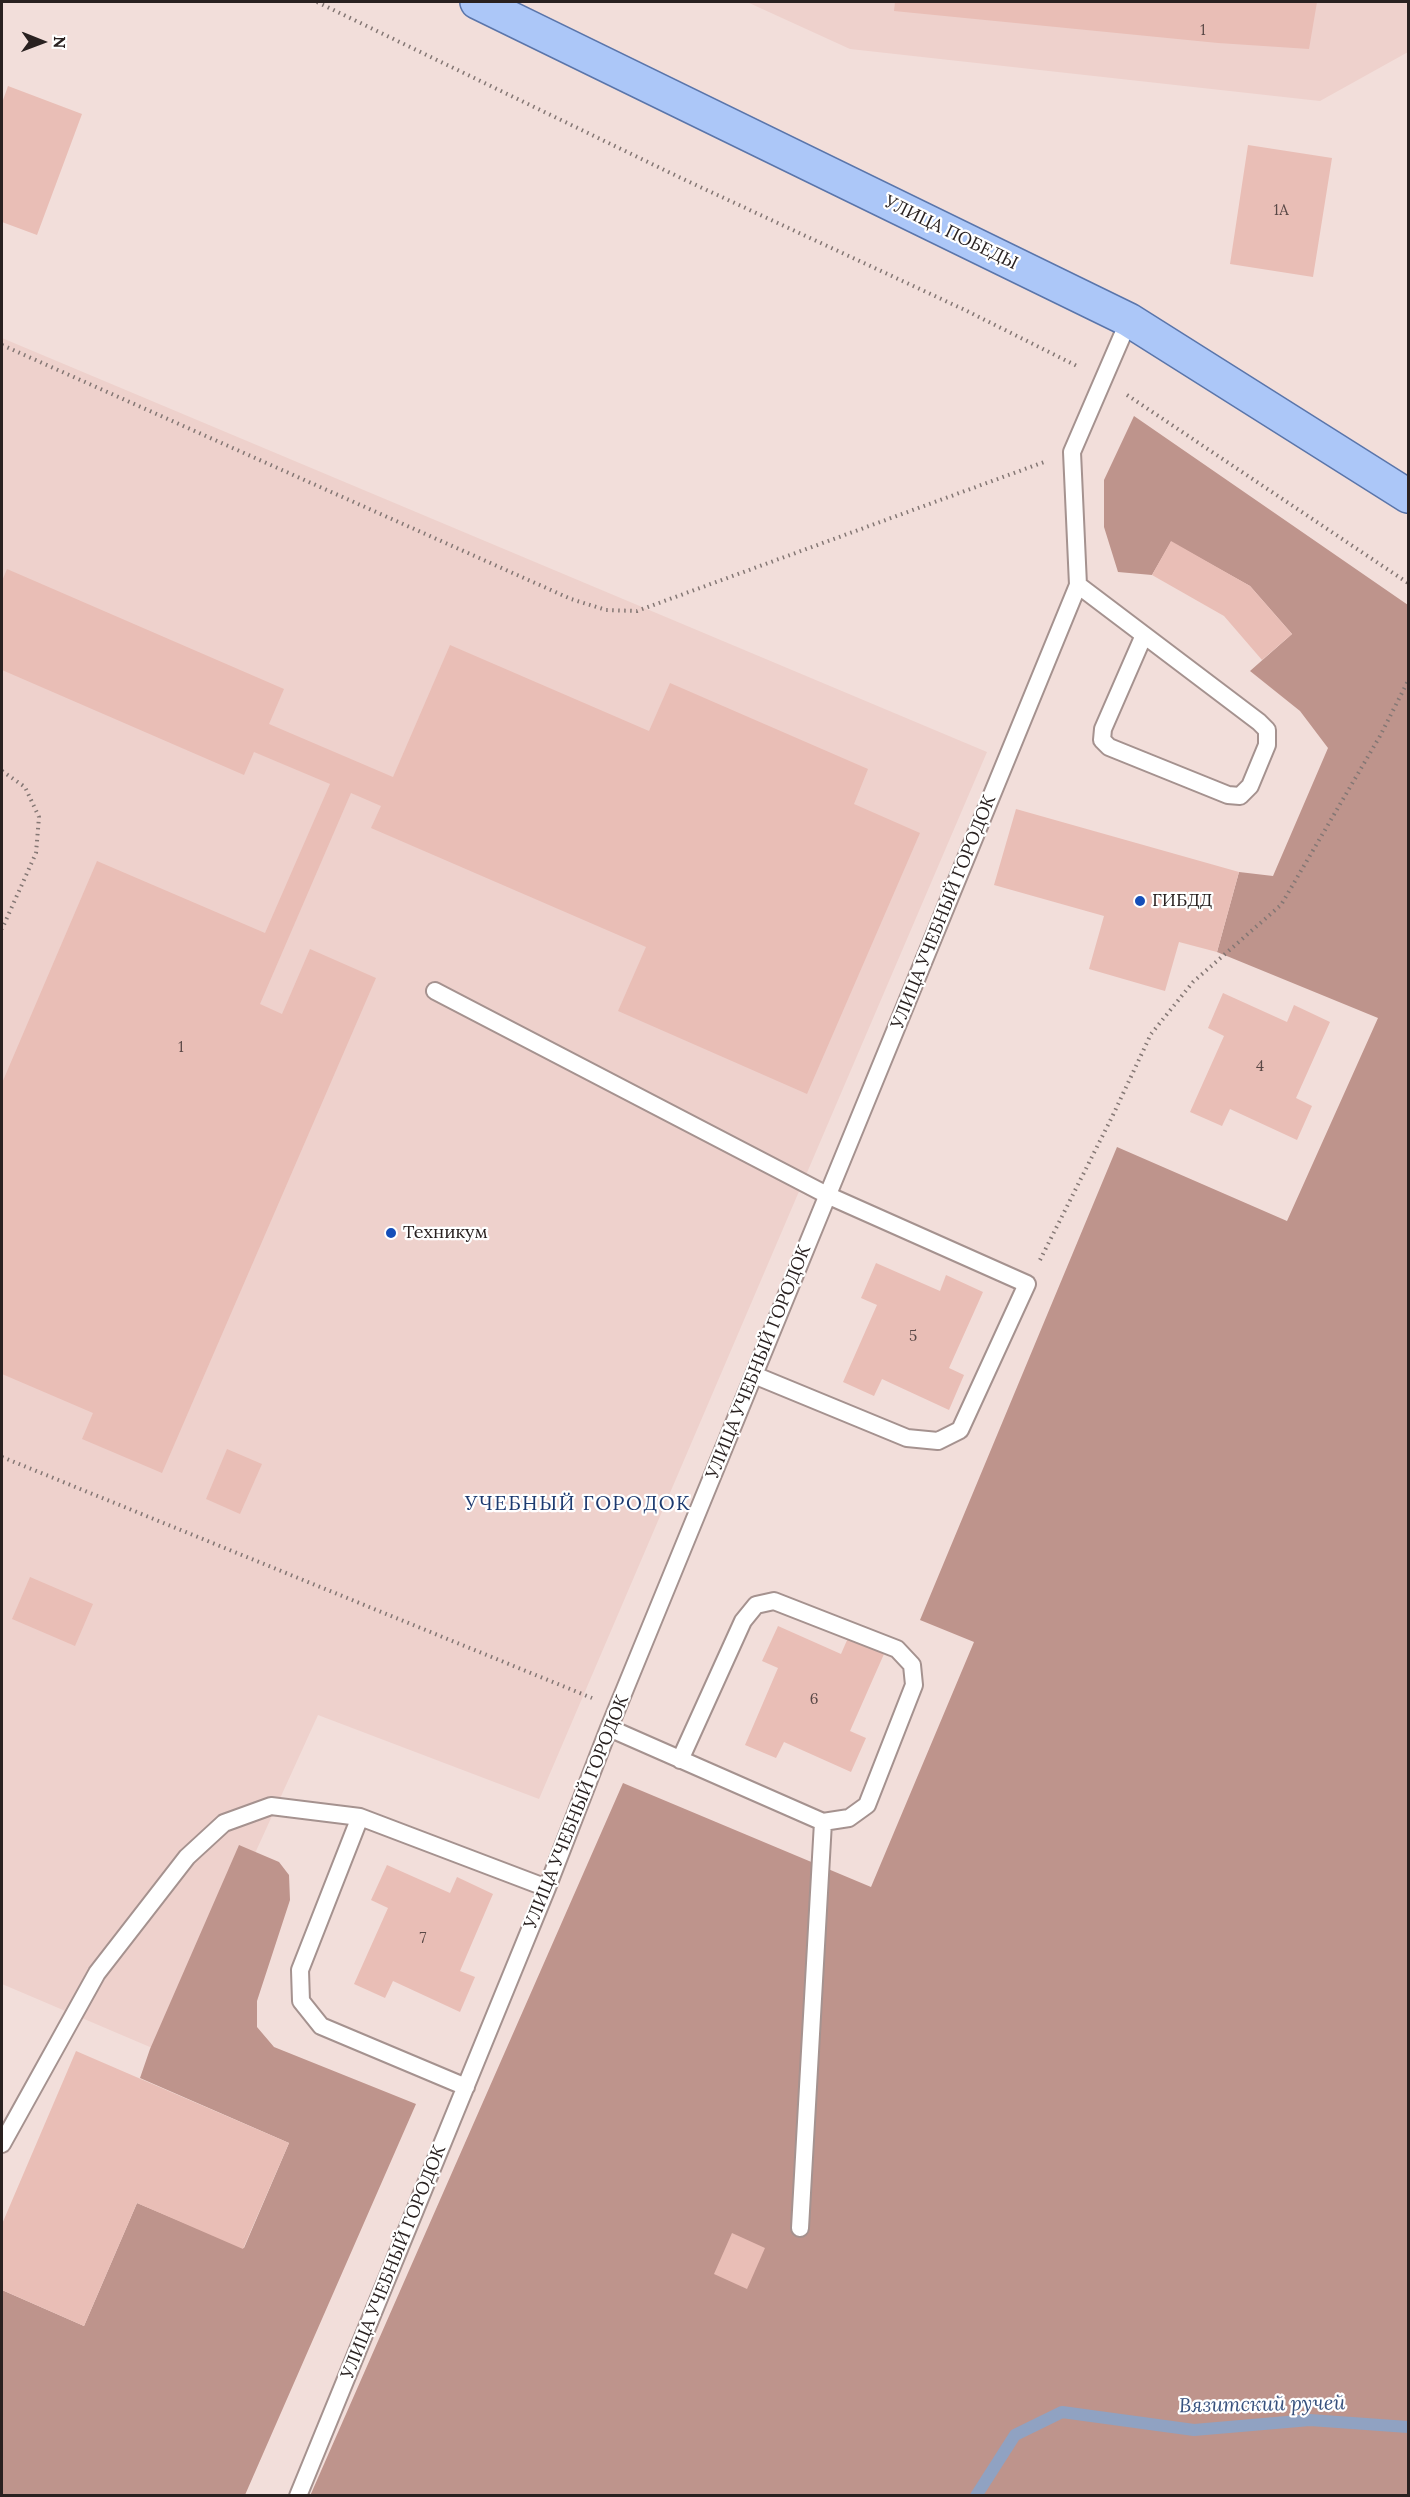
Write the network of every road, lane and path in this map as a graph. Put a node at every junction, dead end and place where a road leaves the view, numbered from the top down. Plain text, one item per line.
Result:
1 (317, 2) edge
2 (477, 2) edge
3 (1129, 320) junction
4 (2, 345) edge
5 (1104, 379) junction
6 (1072, 452) junction
7 (1408, 496) edge
8 (1408, 583) edge
9 (1078, 585) junction
10 (1144, 635) junction
11 (1408, 681) edge
12 (2, 771) edge
13 (2, 929) edge
14 (435, 991) dead end
15 (827, 1195) junction
16 (1027, 1284) junction
17 (754, 1375) junction
18 (2, 1457) edge
19 (618, 1708) junction
20 (609, 1728) junction
21 (680, 1760) junction
22 (360, 1817) junction
23 (823, 1822) junction
24 (547, 1888) junction
25 (466, 2087) junction
26 (2, 2144) edge
27 (800, 2228) dead end
28 (298, 2496) edge

1 - 5 path
2 - 3 main road, УЛИЦА ПОБЕДЫ
3 - 5 lane, УЛИЦА УЧЕБНЫЙ ГОРОДОК
3 - 7 main road, УЛИЦА ПОБЕДЫ
4 - 6 path
5 - 6 lane, УЛИЦА УЧЕБНЫЙ ГОРОДОК
5 - 8 path
6 - 9 lane, УЛИЦА УЧЕБНЫЙ ГОРОДОК
9 - 10 lane
9 - 15 lane, УЛИЦА УЧЕБНЫЙ ГОРОДОК
10 - 10 lane
11 - 16 path
12 - 13 path
14 - 15 lane
15 - 16 lane
15 - 17 lane, УЛИЦА УЧЕБНЫЙ ГОРОДОК
16 - 17 lane
17 - 19 lane, УЛИЦА УЧЕБНЫЙ ГОРОДОК
18 - 19 path
19 - 20 lane, УЛИЦА УЧЕБНЫЙ ГОРОДОК
20 - 21 lane
20 - 24 lane, УЛИЦА УЧЕБНЫЙ ГОРОДОК
21 - 23 lane
21 - 23 lane
22 - 24 lane
22 - 25 lane
22 - 26 lane
23 - 27 lane
24 - 25 lane, УЛИЦА УЧЕБНЫЙ ГОРОДОК
25 - 28 lane, УЛИЦА УЧЕБНЫЙ ГОРОДОК

